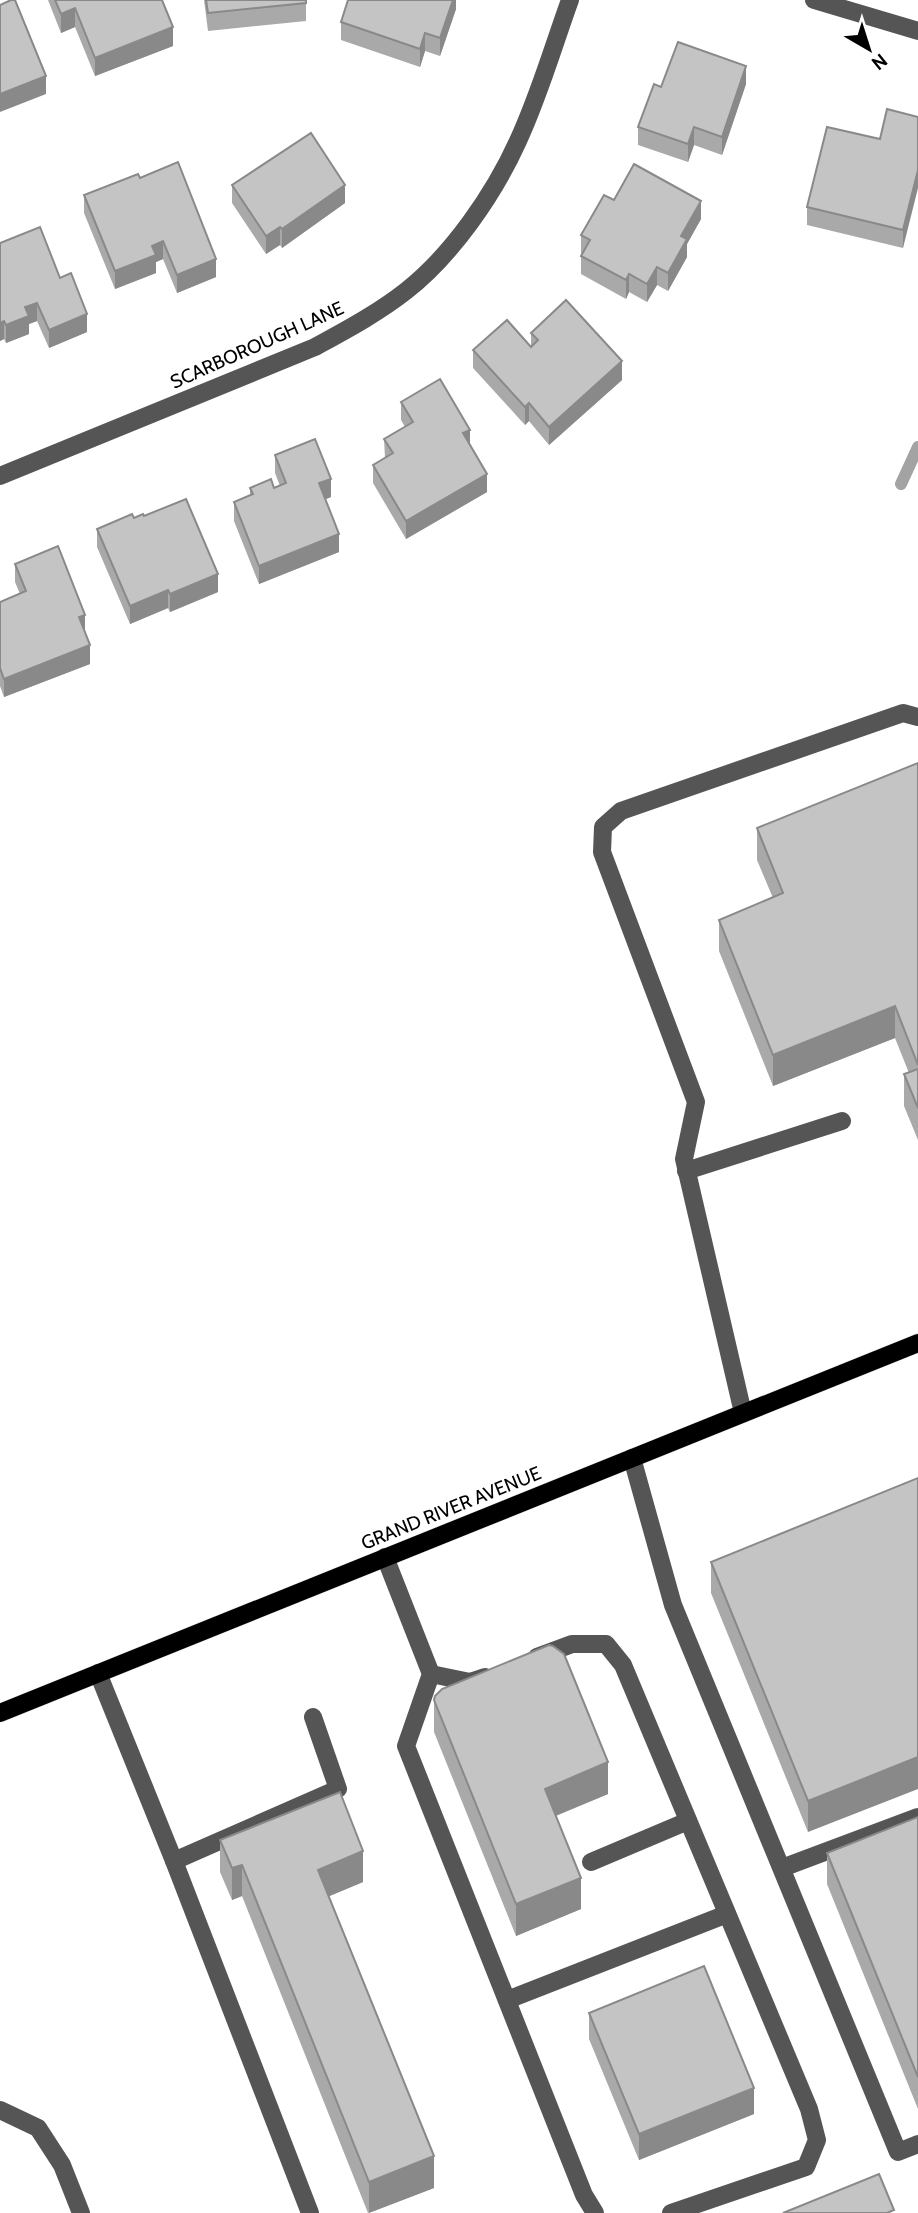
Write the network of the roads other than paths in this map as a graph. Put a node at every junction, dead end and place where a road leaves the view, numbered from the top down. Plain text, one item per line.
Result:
1 (570, 0) edge
2 (814, 0) edge
3 (918, 31) edge
4 (0, 476) edge
5 (918, 717) edge
6 (842, 1121) dead end
7 (686, 1171) junction
8 (918, 1343) edge
9 (743, 1413) junction
10 (632, 1458) junction
11 (385, 1557) junction
12 (521, 1663) edge
13 (97, 1673) junction
14 (496, 1673) edge
15 (431, 1674) junction
16 (0, 1713) edge
17 (313, 1717) dead end
18 (918, 1817) edge
19 (688, 1821) junction
20 (173, 1861) junction
21 (591, 1861) dead end
22 (782, 1868) junction
23 (727, 1914) junction
24 (507, 2000) junction
25 (0, 2110) edge
26 (918, 2144) edge
27 (81, 2213) edge
28 (310, 2213) edge
29 (594, 2213) edge
30 (671, 2213) edge

1 - 4 street, SCARBOROUGH LANE
2 - 3 street
5 - 7 street
6 - 7 street
7 - 9 street
8 - 9 main road, GRAND RIVER AVENUE
9 - 10 main road, GRAND RIVER AVENUE
10 - 11 main road, GRAND RIVER AVENUE
10 - 22 street
11 - 13 main road, GRAND RIVER AVENUE
11 - 15 street
12 - 19 street
13 - 16 main road, GRAND RIVER AVENUE
13 - 20 street
14 - 15 street
15 - 24 street
17 - 20 street
18 - 22 street
19 - 21 street
19 - 23 street
20 - 28 street
22 - 26 street
23 - 24 street
23 - 30 street
24 - 29 street
25 - 27 street

